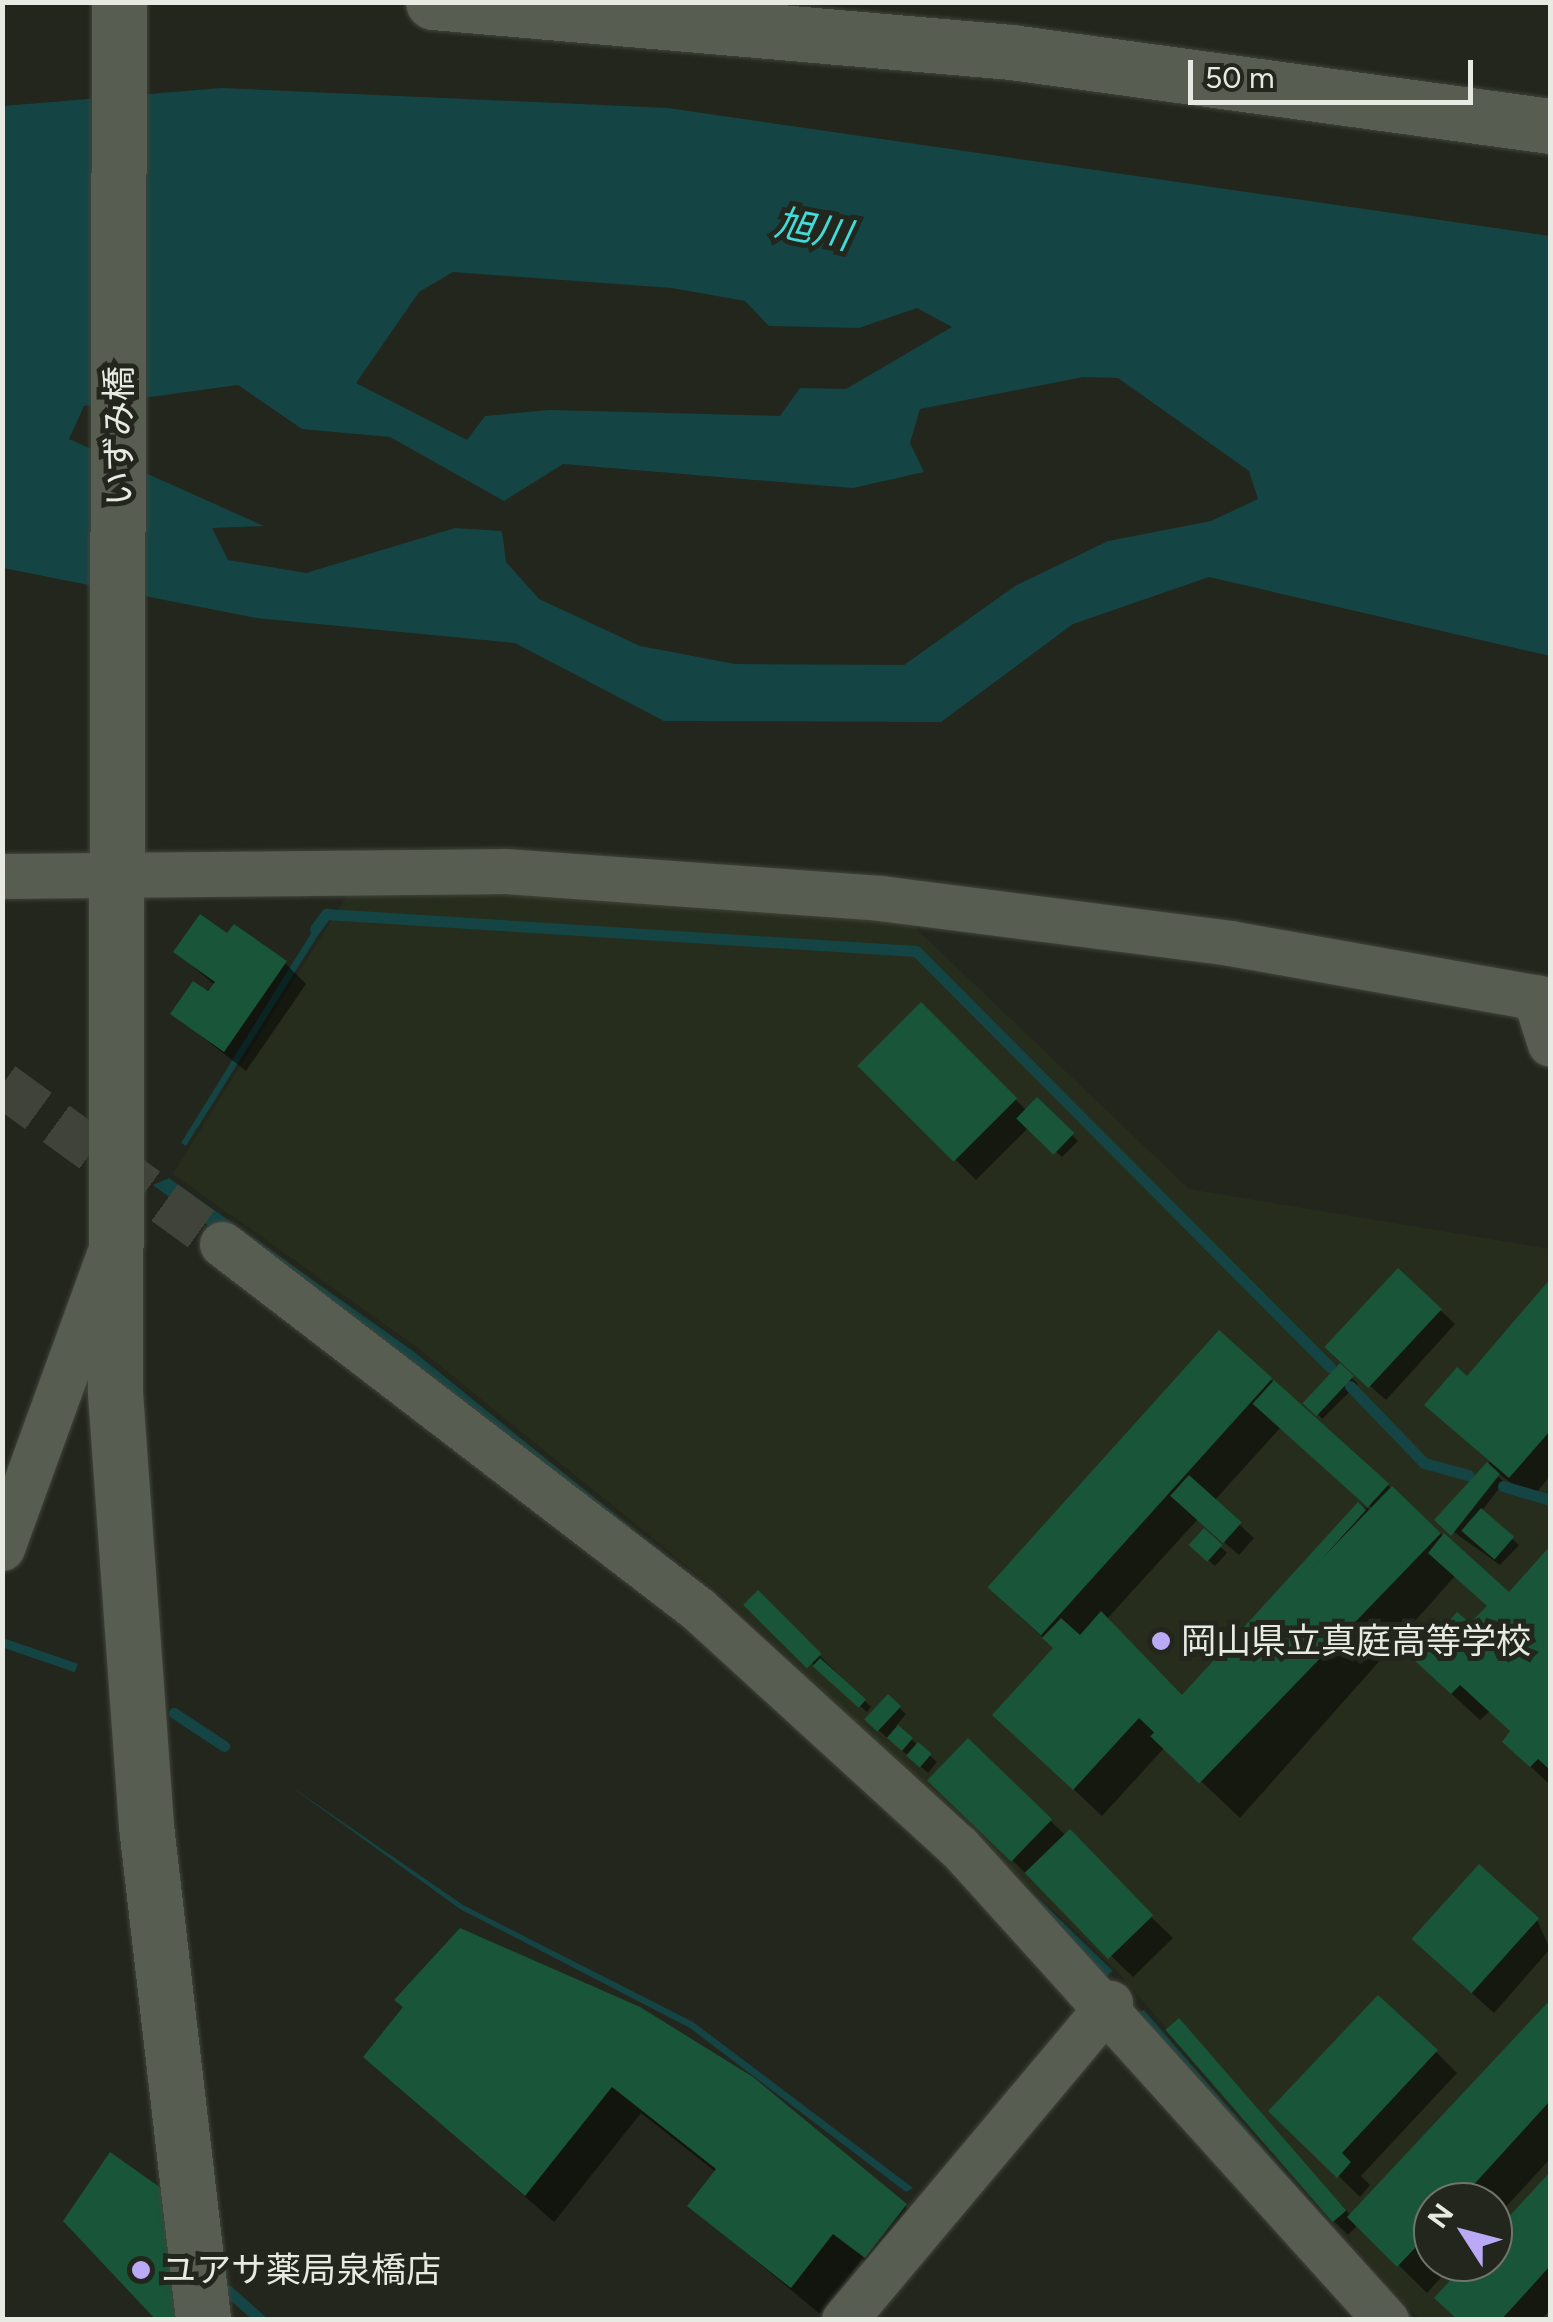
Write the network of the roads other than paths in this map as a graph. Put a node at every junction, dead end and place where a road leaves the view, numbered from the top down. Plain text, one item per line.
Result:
1 (118, 2) edge
2 (432, 2) edge
3 (1550, 126) edge
4 (119, 870) junction
5 (2, 876) edge
6 (1543, 998) edge
7 (1550, 1044) edge
8 (117, 1230) junction
9 (222, 1244) tunnel mouth
10 (2, 1548) edge
11 (1110, 2003) junction
12 (203, 2320) edge
13 (844, 2320) edge
14 (1386, 2320) edge

1 - 4 street, いずみ橋
2 - 3 street
4 - 5 street
4 - 6 street
4 - 8 street, いずみ橋
6 - 7 street
8 - 10 street
8 - 12 street, いずみ橋
9 - 11 street
11 - 13 street
11 - 14 street

